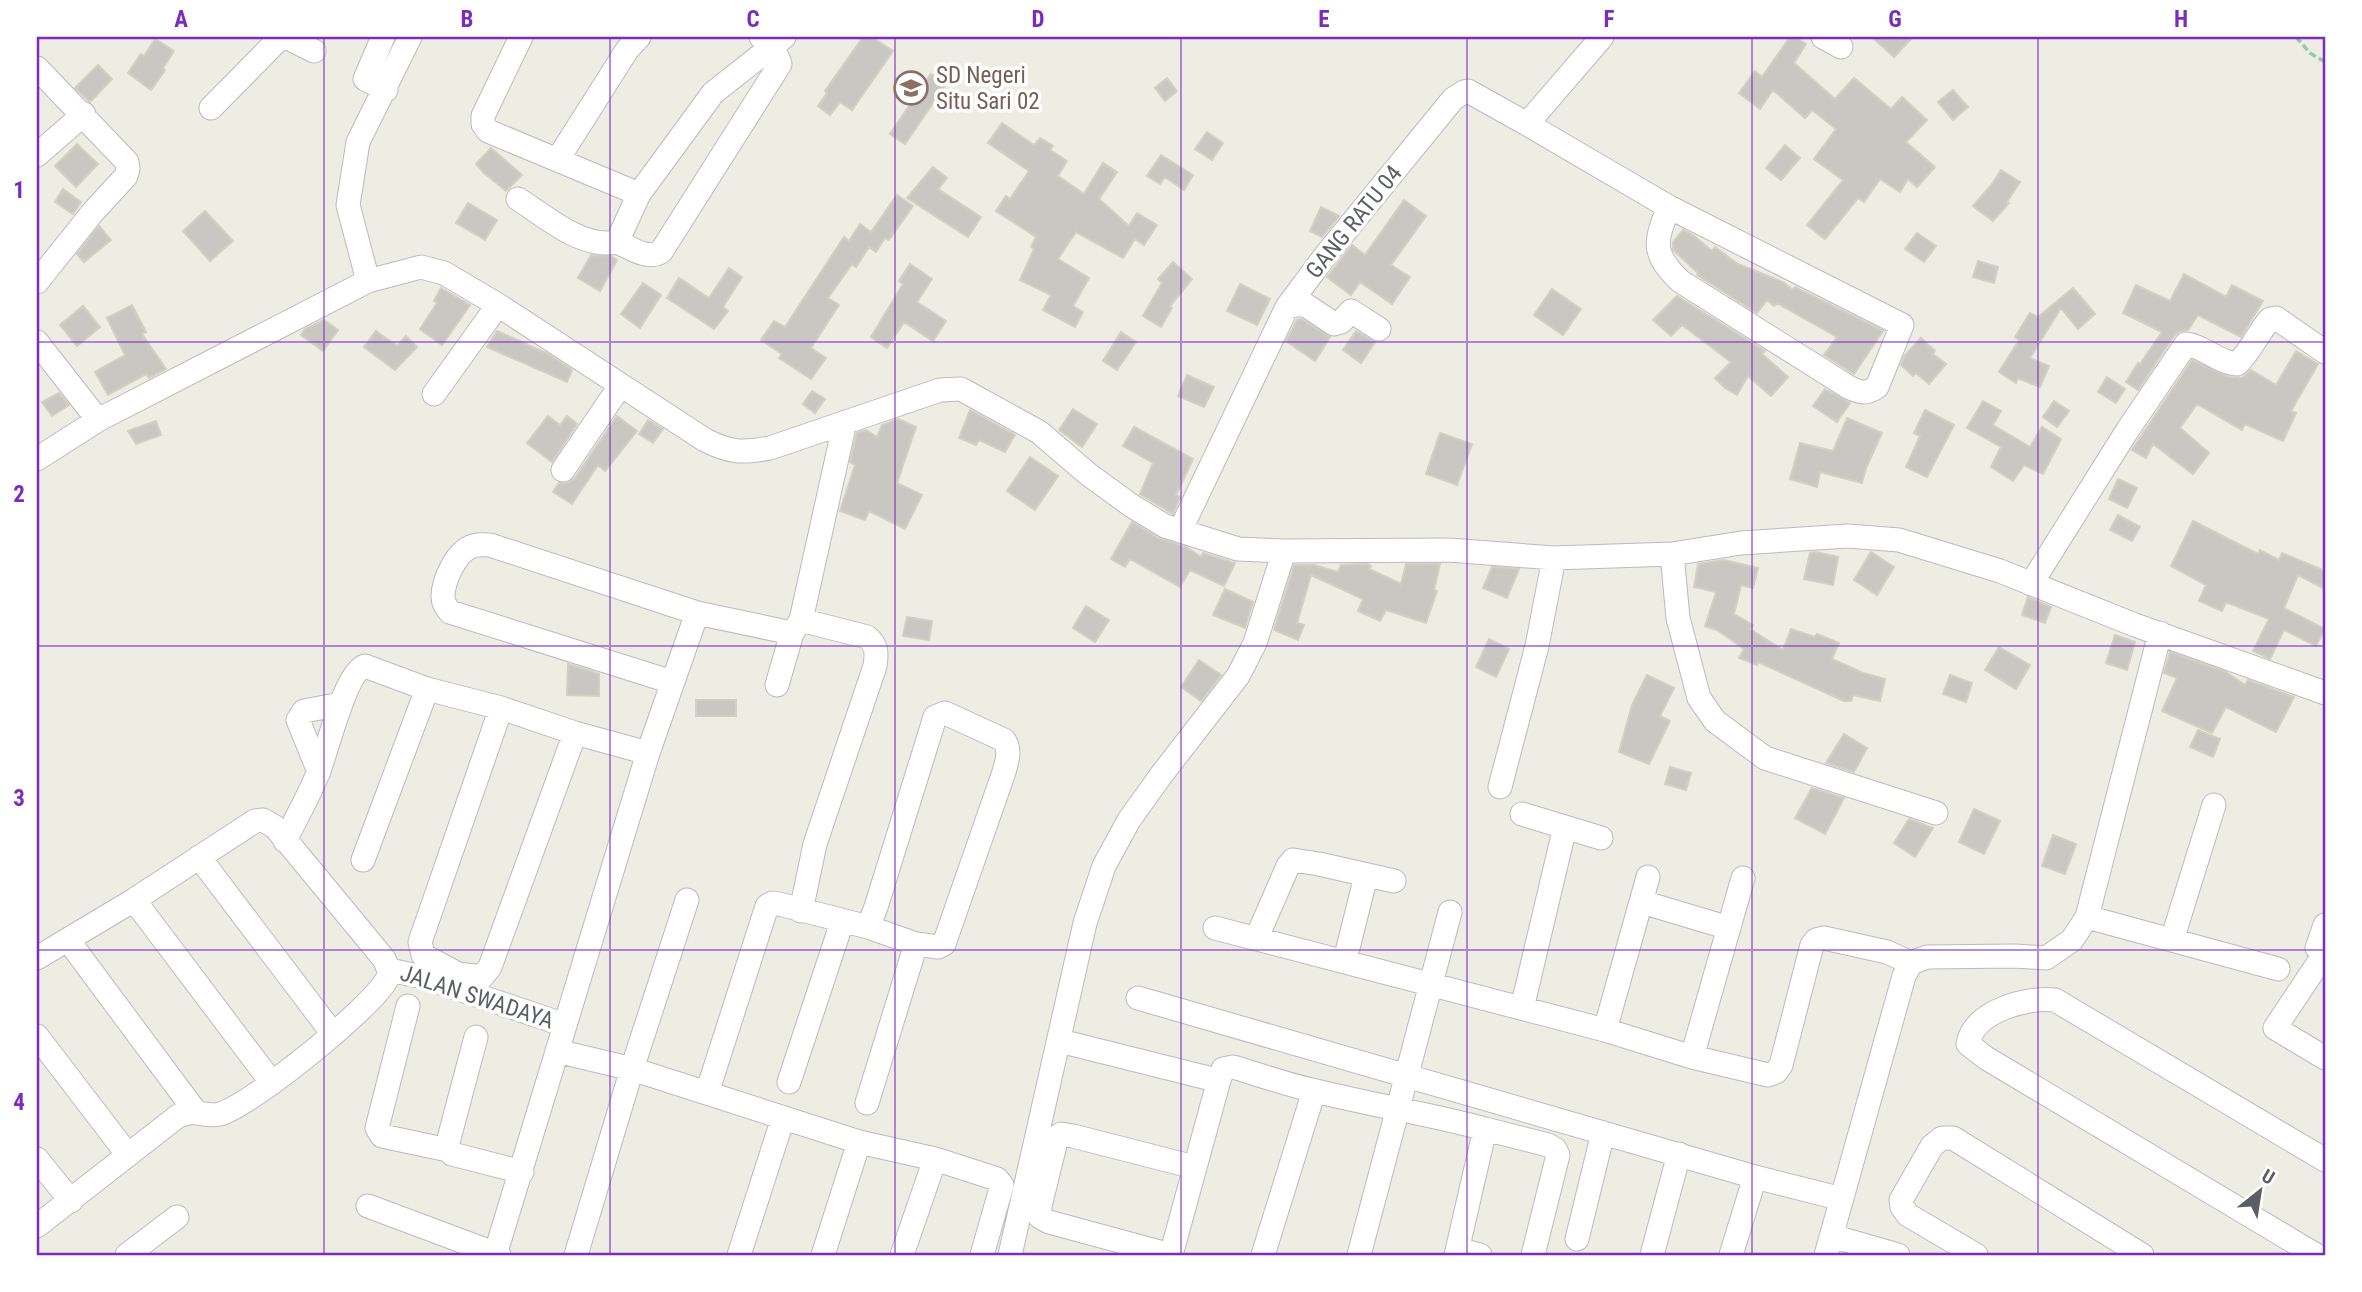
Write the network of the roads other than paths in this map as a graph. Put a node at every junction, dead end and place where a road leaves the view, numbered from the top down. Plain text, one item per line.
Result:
1 (281, 37) edge
2 (286, 37) edge
3 (383, 37) edge
4 (410, 37) edge
5 (521, 37) edge
6 (639, 37) edge
7 (1602, 37) edge
8 (772, 41) edge
9 (314, 51) dead end
10 (37, 68) edge
11 (386, 89) junction
12 (211, 108) dead end
13 (84, 114) junction
14 (1527, 124) junction
15 (37, 155) edge
16 (558, 159) junction
17 (639, 194) junction
18 (518, 199) dead end
19 (1669, 207) junction
20 (617, 242) junction
21 (368, 281) junction
22 (37, 282) edge
23 (498, 305) junction
24 (1287, 307) junction
25 (1379, 329) dead end
26 (37, 342) edge
27 (2325, 352) edge
28 (620, 386) junction
29 (434, 394) dead end
30 (98, 420) junction
31 (845, 422) junction
32 (37, 459) edge
33 (563, 470) dead end
34 (1180, 531) junction
35 (1284, 551) junction
36 (1672, 554) junction
37 (1554, 558) junction
38 (2031, 584) junction
39 (696, 613) junction
40 (797, 627) junction
41 (2160, 634) junction
42 (672, 682) junction
43 (777, 685) dead end
44 (428, 689) junction
45 (2325, 693) edge
46 (341, 704) junction
47 (501, 708) junction
48 (575, 733) junction
49 (648, 753) junction
50 (318, 772) junction
51 (1500, 787) dead end
52 (2214, 805) dead end
53 (1936, 813) dead end
54 (1522, 814) dead end
55 (1564, 827) junction
56 (1601, 838) dead end
57 (285, 841) junction
58 (200, 857) junction
59 (363, 860) dead end
60 (1366, 876) junction
61 (1648, 877) dead end
62 (1743, 878) dead end
63 (1394, 881) dead end
64 (134, 900) junction
65 (687, 900) dead end
66 (1642, 902) junction
67 (801, 911) junction
68 (1450, 912) dead end
69 (2087, 916) junction
70 (842, 922) junction
71 (2325, 925) edge
72 (868, 927) junction
73 (1215, 928) dead end
74 (1729, 928) junction
75 (1257, 937) junction
76 (68, 940) junction
77 (2172, 940) junction
78 (916, 944) junction
79 (1348, 948) dead end
80 (2325, 953) edge
81 (37, 958) edge
82 (1911, 963) junction
83 (2278, 969) dead end
84 (389, 970) junction
85 (1432, 986) junction
86 (1138, 998) dead end
87 (408, 1006) dead end
88 (1522, 1008) junction
89 (565, 1025) junction
90 (1605, 1030) junction
91 (333, 1034) junction
92 (37, 1036) edge
93 (476, 1037) dead end
94 (1060, 1041) junction
95 (557, 1051) junction
96 (1692, 1057) junction
97 (2325, 1058) edge
98 (632, 1069) junction
99 (1408, 1075) junction
100 (1219, 1080) junction
101 (789, 1082) dead end
102 (272, 1083) junction
103 (1314, 1091) junction
104 (707, 1093) junction
105 (867, 1102) dead end
106 (1399, 1109) junction
107 (195, 1111) junction
108 (783, 1118) junction
109 (1485, 1129) junction
110 (1603, 1133) junction
111 (859, 1142) junction
112 (448, 1150) junction
113 (1679, 1154) junction
114 (128, 1155) junction
115 (37, 1159) edge
116 (935, 1159) junction
117 (2325, 1160) edge
118 (1194, 1167) junction
119 (522, 1172) junction
120 (1755, 1177) junction
121 (1842, 1199) junction
122 (71, 1202) junction
123 (368, 1206) dead end
124 (177, 1217) dead end
125 (37, 1226) edge
126 (1577, 1239) dead end
127 (1829, 1245) edge
128 (1457, 1252) edge
129 (127, 1255) edge
130 (497, 1255) edge
131 (576, 1255) edge
132 (739, 1255) edge
133 (823, 1255) edge
134 (902, 1255) edge
135 (982, 1255) edge
136 (1010, 1255) edge
137 (1171, 1255) edge
138 (1263, 1255) edge
139 (1359, 1255) edge
140 (1480, 1255) edge
141 (1533, 1255) edge
142 (1652, 1255) edge
143 (1731, 1255) edge
144 (1898, 1255) edge
145 (1976, 1255) edge
146 (2142, 1255) edge
147 (2316, 1255) edge

1 - 12 street
2 - 9 street
3 - 11 street
4 - 11 street
5 - 16 street
6 - 16 street
7 - 14 street
8 - 17 street
8 - 20 street
10 - 13 street
11 - 21 street
13 - 15 street
13 - 22 street
14 - 19 street
14 - 24 street, GANG RATU 04
16 - 17 street
17 - 20 street
18 - 20 street
19 - 19 street
21 - 23 street
21 - 30 street
23 - 28 street
23 - 29 street
24 - 25 street
24 - 34 street, GANG RATU 04
26 - 30 street
27 - 38 street
28 - 31 street
28 - 33 street
30 - 32 street
31 - 34 street
31 - 40 street
34 - 35 street
35 - 37 street
35 - 94 street
36 - 37 street
36 - 38 street
36 - 53 street
37 - 51 street
38 - 41 street
39 - 40 street
39 - 42 street
39 - 42 street
40 - 43 street
40 - 67 street
41 - 45 street
41 - 69 street
42 - 49 street
44 - 46 street
44 - 47 street
44 - 59 street
46 - 50 street
46 - 50 street
47 - 48 street
47 - 48 street
48 - 49 street
49 - 89 street
50 - 57 street
52 - 77 street
54 - 55 street
55 - 56 street
55 - 88 street
57 - 58 street
57 - 84 street
58 - 64 street
58 - 91 street
60 - 63 street
60 - 75 street
60 - 79 street
61 - 66 street
62 - 74 street
64 - 76 street
64 - 102 street
65 - 98 street
66 - 74 street
66 - 90 street
67 - 70 street
67 - 104 street
68 - 85 street
69 - 77 street
69 - 82 street
70 - 72 street
70 - 101 street
71 - 80 street
72 - 78 street
72 - 78 street
73 - 75 street
74 - 96 street
75 - 85 street
76 - 81 street
76 - 107 street
77 - 83 street
78 - 105 street
80 - 97 street
82 - 96 street
82 - 121 street
84 - 89 street, JALAN SWADAYA
84 - 91 street
85 - 88 street
85 - 99 street
86 - 99 street
87 - 112 street
88 - 90 street
89 - 95 street
90 - 96 street
91 - 102 street
92 - 114 street
93 - 112 street
94 - 100 street
94 - 136 street
95 - 98 street
95 - 119 street
98 - 104 street
98 - 131 street
99 - 106 street
99 - 110 street
100 - 103 street
100 - 118 street
102 - 107 street
103 - 106 street
103 - 138 street
104 - 108 street
106 - 109 street
106 - 139 street
107 - 114 street
108 - 111 street
108 - 132 street
109 - 128 street
109 - 141 street
110 - 113 street
110 - 126 street
111 - 116 street
111 - 133 street
112 - 119 street
113 - 120 street
113 - 142 street
114 - 122 street
115 - 122 street
116 - 134 street
116 - 135 street
117 - 147 street
118 - 137 street
118 - 137 street
119 - 130 street
120 - 121 street
120 - 143 street
121 - 127 street
122 - 125 street
123 - 130 street
124 - 129 street
127 - 144 street
128 - 140 street
145 - 146 street

